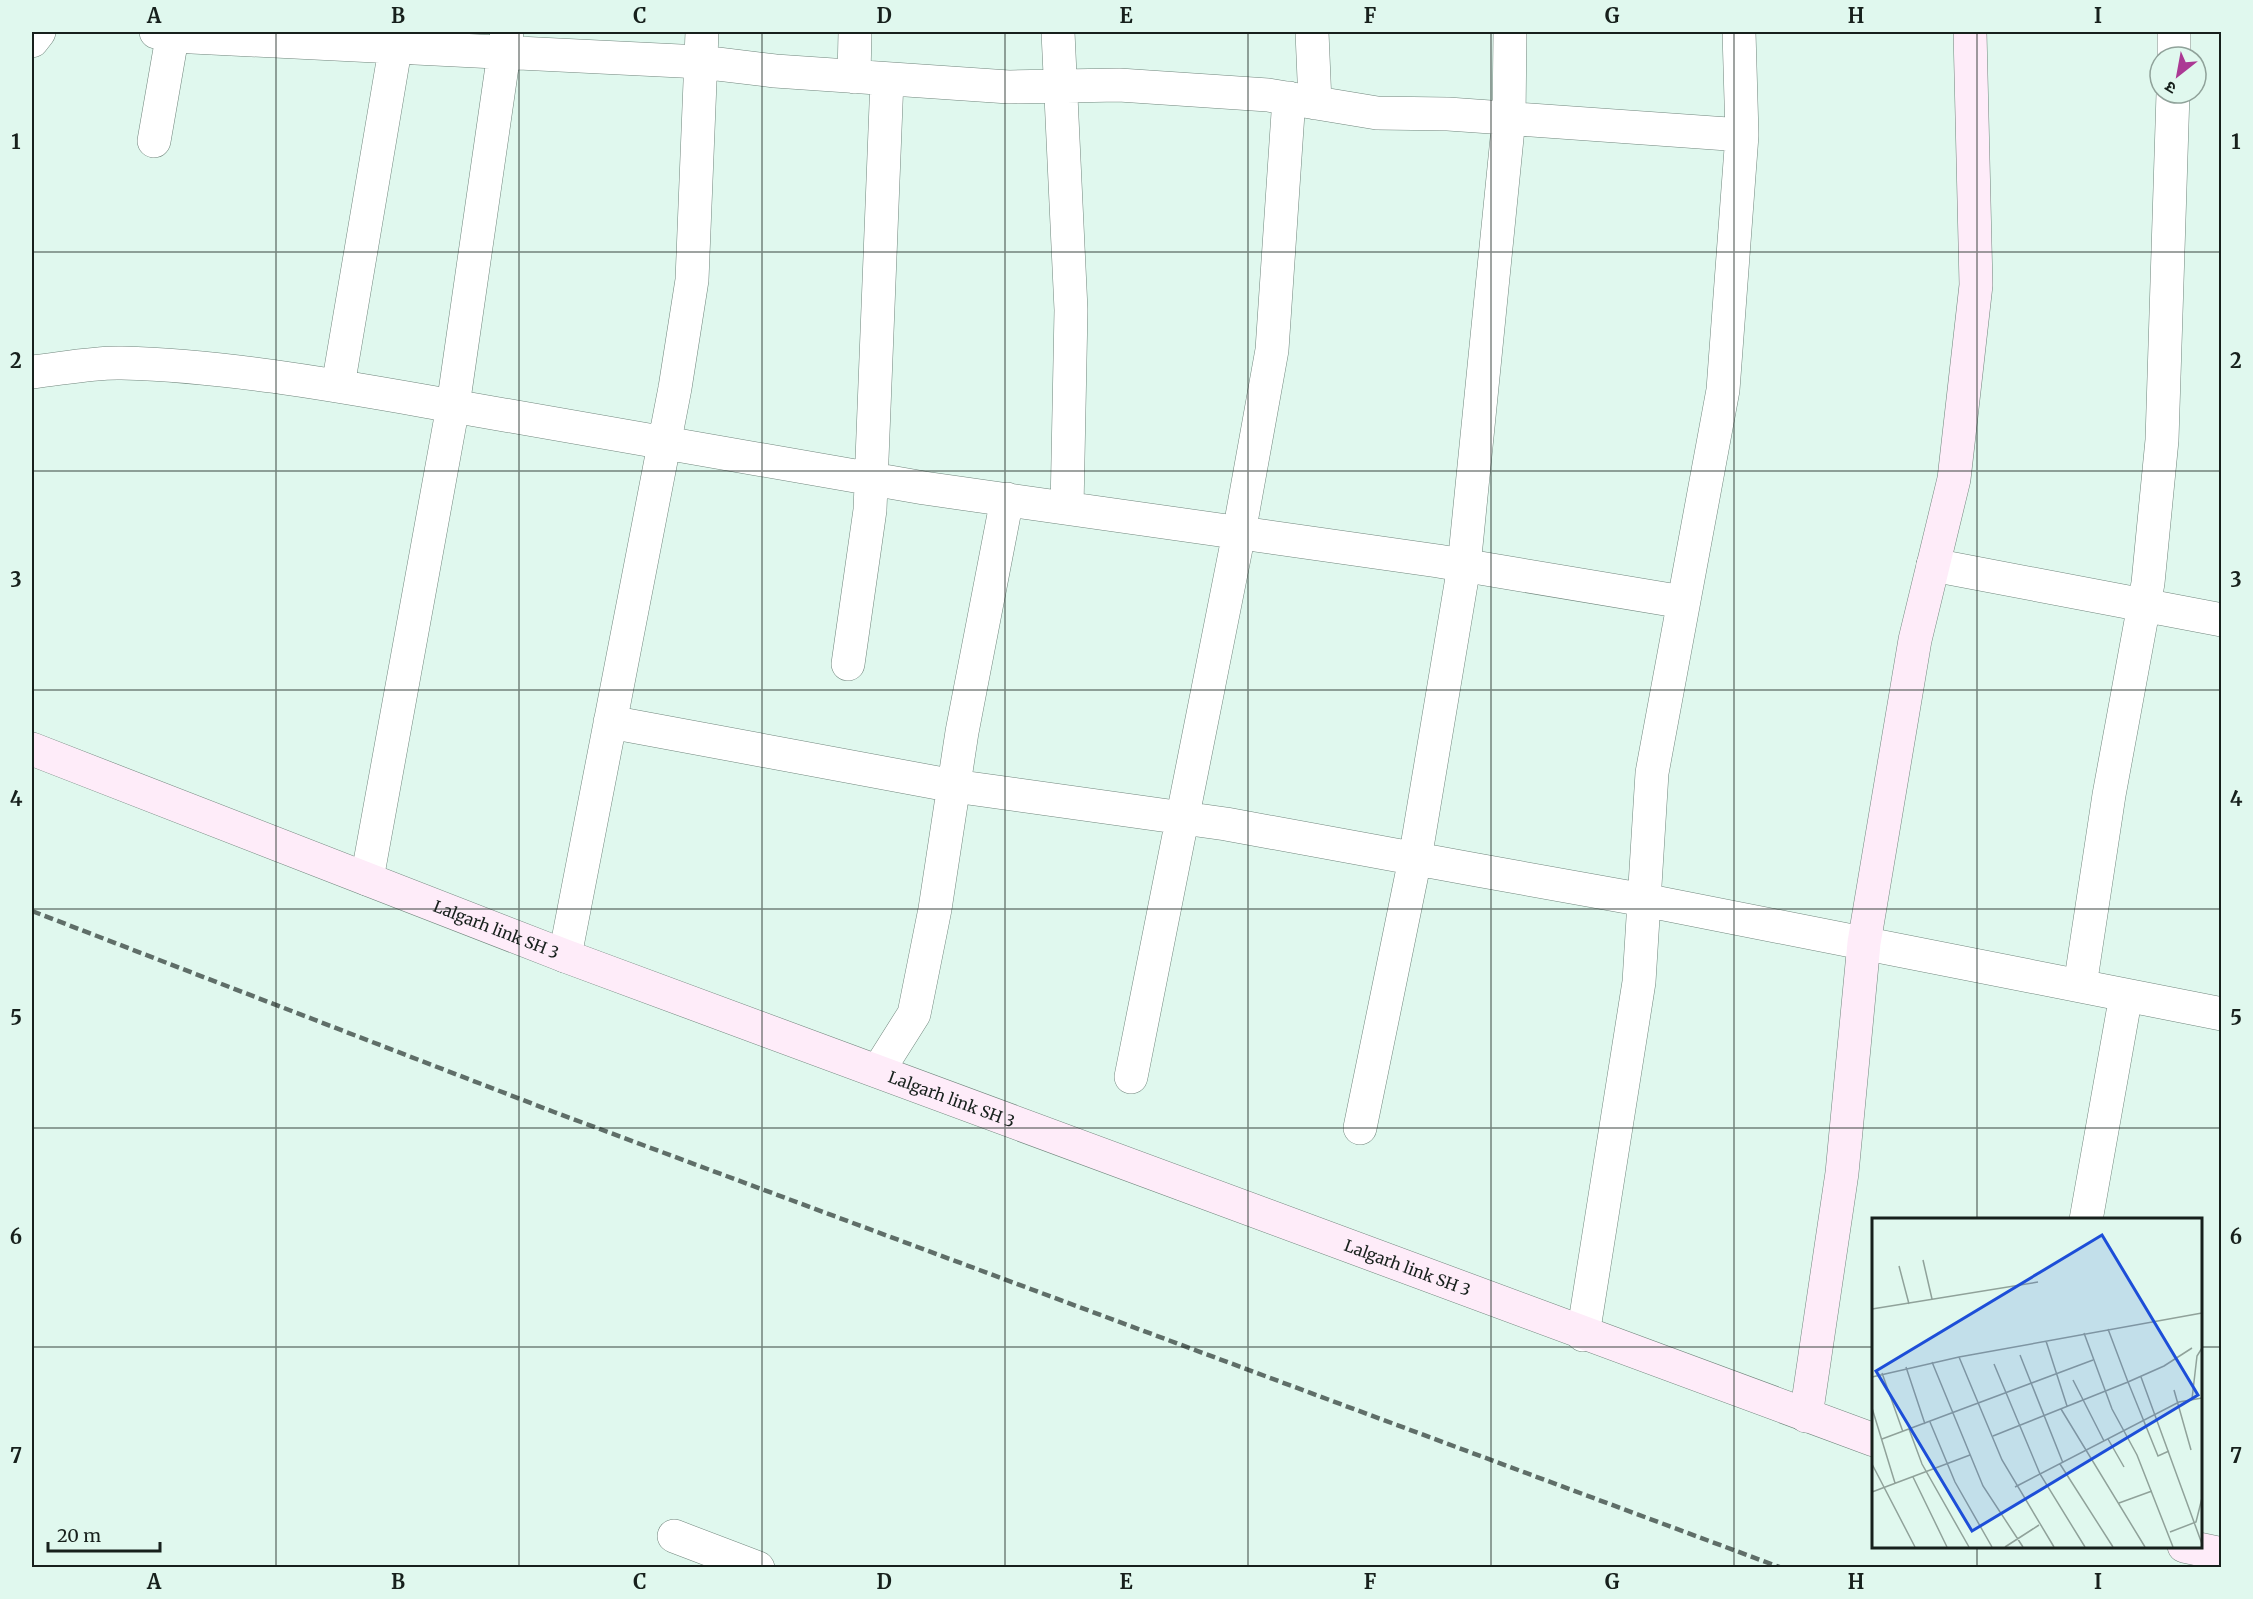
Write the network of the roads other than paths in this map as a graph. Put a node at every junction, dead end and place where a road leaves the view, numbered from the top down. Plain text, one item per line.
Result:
1 (39, 32) edge
2 (855, 32) edge
3 (1058, 32) edge
4 (1312, 32) edge
5 (1510, 32) edge
6 (1739, 32) edge
7 (1970, 32) edge
8 (167, 33) edge
9 (396, 40) edge
10 (32, 41) edge
11 (506, 42) edge
12 (701, 47) edge
13 (854, 77) junction
14 (887, 79) junction
15 (1059, 86) junction
16 (1302, 100) junction
17 (2173, 105) edge
18 (1509, 118) junction
19 (1742, 135) junction
20 (154, 141) dead end
21 (32, 372) edge
22 (338, 386) junction
23 (453, 406) junction
24 (664, 442) junction
25 (872, 478) junction
26 (1007, 500) junction
27 (1067, 508) junction
28 (1239, 533) junction
29 (1934, 565) junction
30 (1464, 566) junction
31 (1683, 602) junction
32 (2143, 607) junction
33 (2222, 620) edge
34 (848, 664) dead end
35 (610, 722) junction
36 (32, 749) edge
37 (954, 786) junction
38 (1181, 818) junction
39 (1415, 858) junction
40 (367, 879) junction
41 (1644, 900) junction
42 (1864, 943) junction
43 (565, 956) junction
44 (2080, 986) junction
45 (2126, 995) junction
46 (2222, 1014) edge
47 (878, 1071) junction
48 (1131, 1077) dead end
49 (1360, 1128) dead end
50 (2086, 1218) edge
51 (1583, 1335) junction
52 (1806, 1416) junction
53 (1872, 1439) edge
54 (674, 1536) dead end
55 (2196, 1548) edge
56 (2221, 1552) edge
57 (758, 1568) edge

1 - 10 street
2 - 13 street
3 - 15 street
4 - 16 street
5 - 18 street
6 - 19 street
7 - 29 street
8 - 9 street
8 - 20 street
9 - 11 street
9 - 22 street
11 - 12 street
11 - 23 street
12 - 13 street
12 - 24 street
13 - 14 street
14 - 15 street
14 - 25 street
15 - 16 street
15 - 27 street
16 - 18 street
16 - 28 street
17 - 32 street
18 - 19 street
18 - 30 street
19 - 31 street
21 - 22 street
22 - 23 street
23 - 24 street
23 - 40 street
24 - 25 street
24 - 35 street
25 - 26 street
25 - 34 street
26 - 27 street
26 - 37 street
27 - 28 street
28 - 30 street
28 - 38 street
29 - 32 street
29 - 42 street
30 - 31 street
30 - 39 street
31 - 41 street
32 - 33 street
32 - 44 street
35 - 37 street
35 - 43 street
36 - 40 street, Lalgarh link SH 3
37 - 38 street
37 - 47 street
38 - 39 street
38 - 48 street
39 - 41 street
39 - 49 street
40 - 43 street, Lalgarh link SH 3
41 - 42 street
41 - 51 street
42 - 44 street
42 - 52 street
43 - 47 street, Lalgarh link SH 3
44 - 45 street
45 - 46 street
45 - 50 street
47 - 51 street, Lalgarh link SH 3
51 - 52 street, Lalgarh link SH 3
52 - 53 street, Lalgarh link SH 3
54 - 57 street
55 - 56 street

